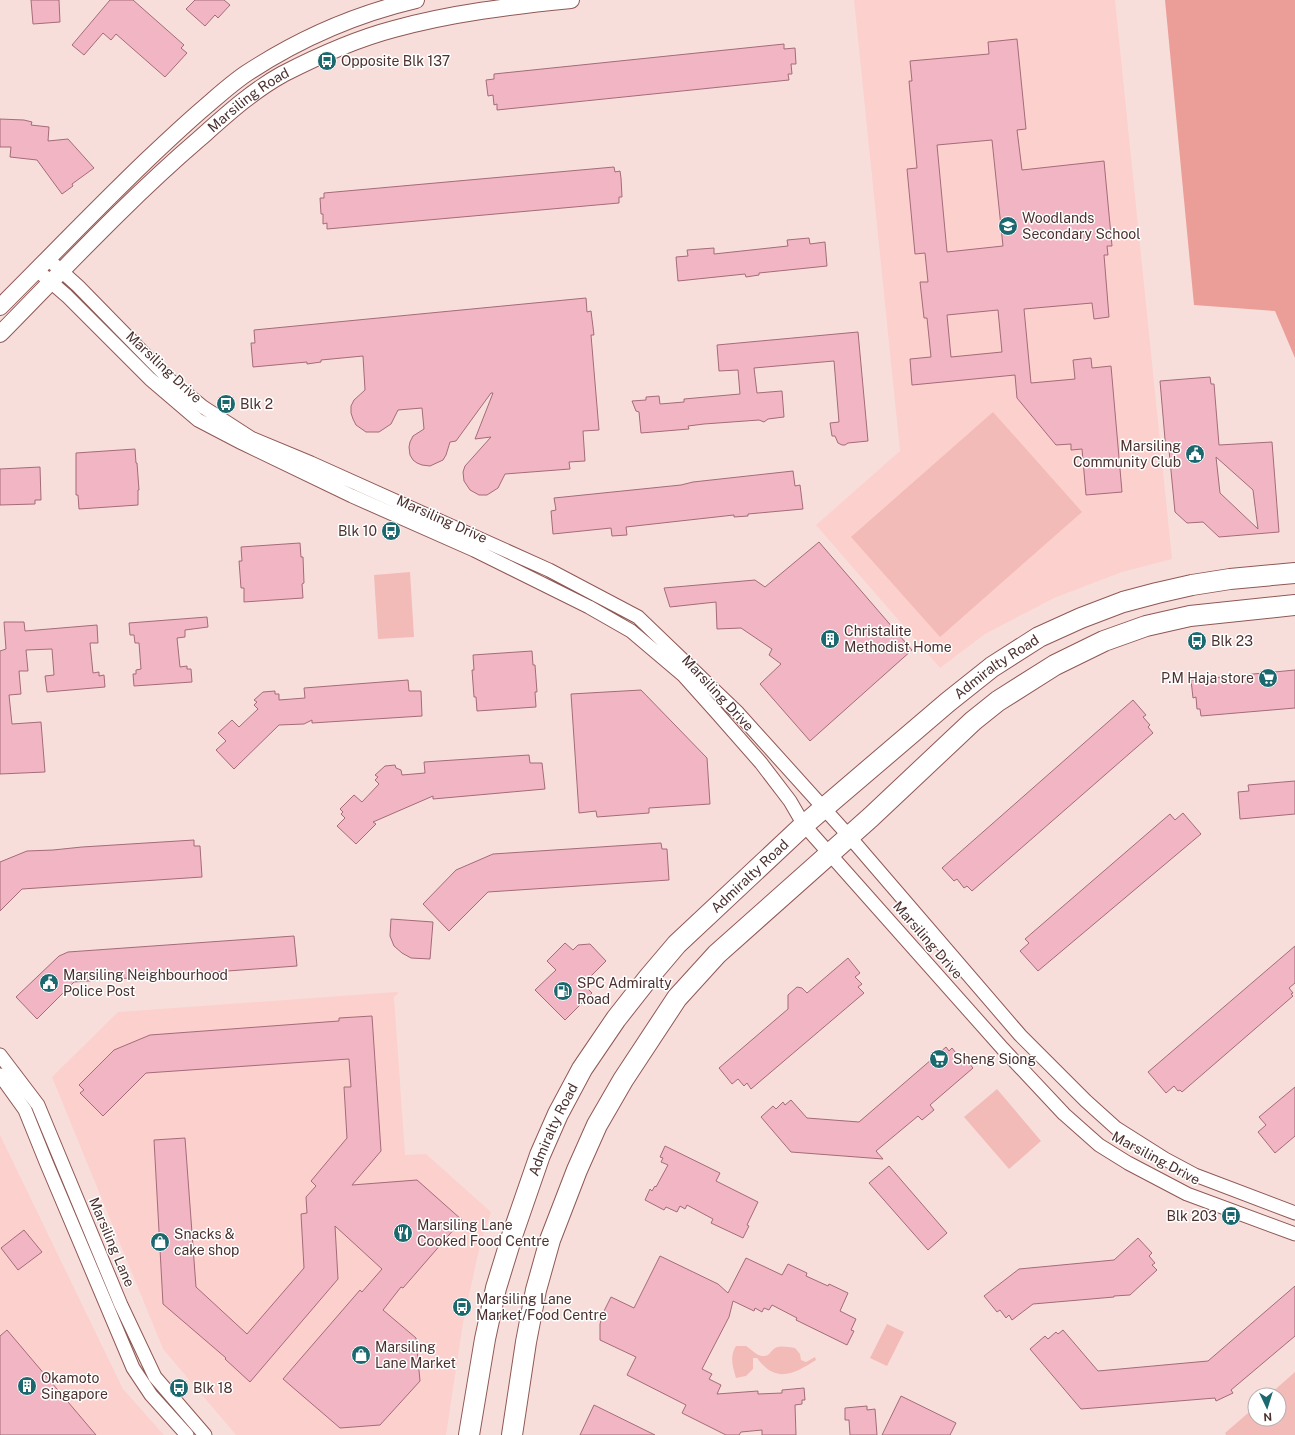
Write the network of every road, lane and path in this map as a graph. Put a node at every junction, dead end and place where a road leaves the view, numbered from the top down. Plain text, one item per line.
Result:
1 (416, 0) edge
2 (571, 0) edge
3 (42, 264) junction
4 (62, 272) junction
5 (51, 283) junction
6 (0, 308) edge
7 (0, 334) edge
8 (1295, 573) edge
9 (1295, 605) edge
10 (823, 808) junction
11 (804, 825) junction
12 (848, 835) junction
13 (829, 853) junction
14 (0, 1055) edge
15 (0, 1075) edge
16 (1295, 1213) edge
17 (1295, 1234) edge
18 (121, 1305) junction
19 (108, 1311) junction
20 (187, 1435) edge
21 (205, 1435) edge
22 (469, 1435) edge
23 (512, 1435) edge

1 - 3 street, Marsiling Road
2 - 4 street, Marsiling Road
3 - 4 street, Marsiling Drive
3 - 5 street, Marsiling Drive
3 - 6 street, Marsiling Road
4 - 5 street, Marsiling Road
4 - 10 street, Marsiling Drive
5 - 7 street, Marsiling Road
5 - 11 street, Marsiling Drive
8 - 10 main road, Admiralty Road
9 - 12 main road, Admiralty Road
10 - 11 main road, Admiralty Road
10 - 12 street, Marsiling Drive
11 - 13 street, Marsiling Drive
11 - 22 main road, Admiralty Road
12 - 13 main road, Admiralty Road
12 - 16 street, Marsiling Drive
13 - 17 street, Marsiling Drive
13 - 23 main road, Admiralty Road
14 - 18 street, Marsiling Lane
15 - 19 street
18 - 19 street
18 - 21 street, Marsiling Lane
19 - 20 street

